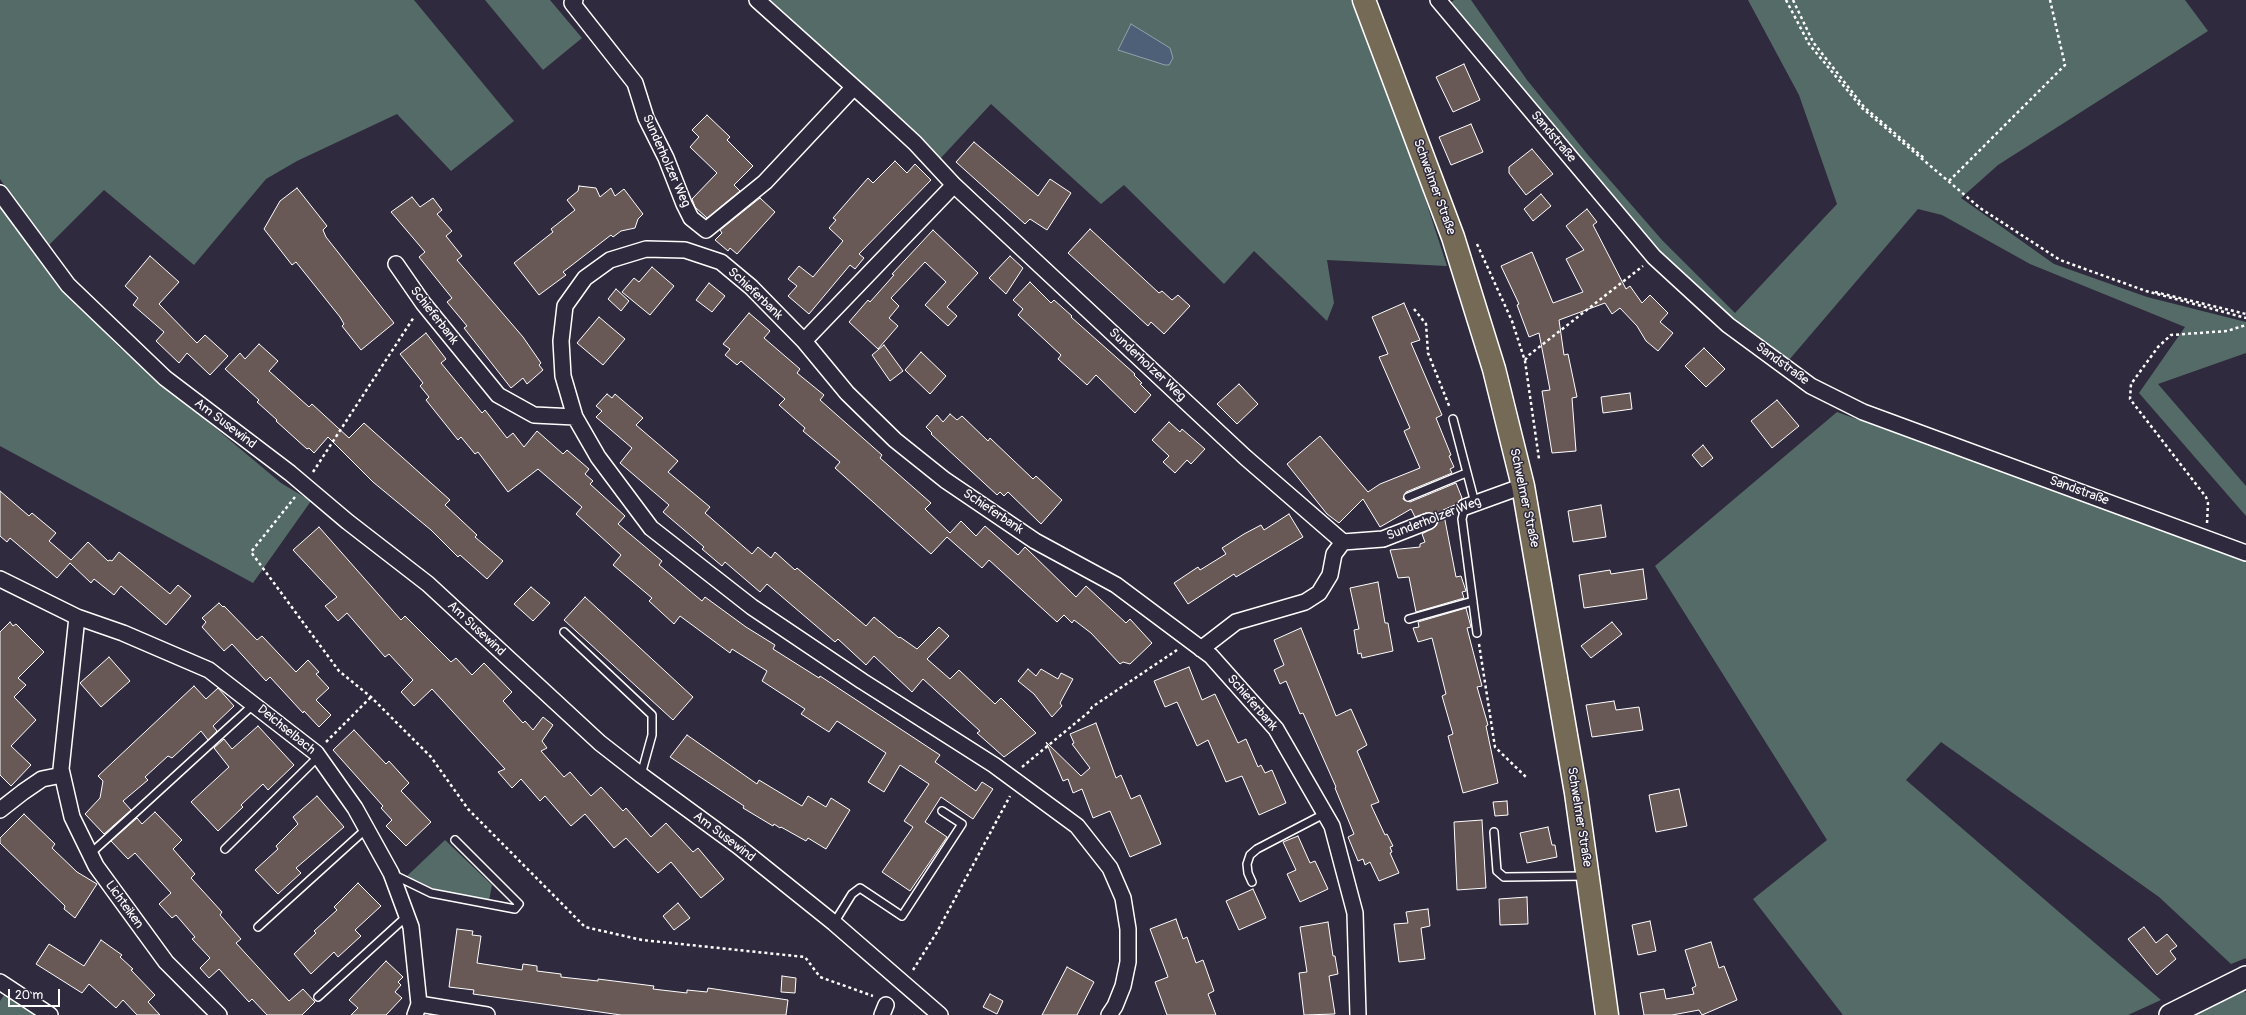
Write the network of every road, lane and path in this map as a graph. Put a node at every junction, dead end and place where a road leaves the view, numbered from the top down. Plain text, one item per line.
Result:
1 (575, 0) edge
2 (758, 0) edge
3 (1364, 0) edge
4 (1438, 0) edge
5 (1786, 0) edge
6 (1794, 0) edge
7 (2050, 0) edge
8 (853, 88) junction
9 (1949, 180) junction
10 (954, 185) junction
11 (0, 193) edge
12 (1453, 237) junction
13 (1654, 257) junction
14 (396, 264) dead end
15 (423, 303) junction
16 (1414, 309) dead end
17 (2246, 314) edge
18 (2246, 318) edge
19 (2246, 325) edge
20 (804, 342) junction
21 (1525, 361) junction
22 (575, 417) junction
23 (1453, 419) joint
24 (1539, 459) dead end
25 (1466, 473) junction
26 (304, 485) junction
27 (1523, 486) junction
28 (1408, 497) dead end
29 (1470, 505) junction
30 (1429, 521) dead end
31 (2206, 537) junction
32 (1343, 542) junction
33 (2246, 553) edge
34 (0, 579) edge
35 (1473, 601) junction
36 (77, 617) junction
37 (1409, 619) dead end
38 (564, 632) dead end
39 (1477, 633) joint
40 (1196, 645) junction
41 (371, 697) junction
42 (254, 704) junction
43 (317, 755) junction
44 (62, 775) junction
45 (640, 775) junction
46 (1013, 778) junction
47 (1527, 778) dead end
48 (1, 808) edge
49 (942, 811) dead end
50 (1324, 814) junction
51 (365, 830) junction
52 (1494, 832) dead end
53 (455, 840) dead end
54 (225, 849) dead end
55 (90, 854) junction
56 (391, 873) junction
57 (1588, 876) junction
58 (1252, 882) dead end
59 (407, 916) junction
60 (834, 923) junction
61 (258, 928) dead end
62 (2246, 977) edge
63 (0, 982) edge
64 (905, 983) junction
65 (318, 997) dead end
66 (417, 1010) edge
67 (884, 1010) edge
68 (50, 1015) edge
69 (219, 1015) edge
70 (487, 1015) edge
71 (940, 1015) edge
72 (1109, 1015) edge
73 (1358, 1015) edge
74 (1607, 1015) edge
75 (2170, 1015) edge

1 - 8 street, Sunderholzer Weg
2 - 8 street, Sunderholzer Weg
3 - 12 main road, Schwelmer Straße
4 - 13 street, Sandstraße
5 - 9 path
6 - 9 path
7 - 9 path
8 - 10 street, Sunderholzer Weg
9 - 17 path
9 - 18 path
10 - 20 street
10 - 32 street, Sunderholzer Weg
11 - 26 street, Am Susewind
12 - 21 path
12 - 27 main road, Schwelmer Straße
13 - 21 path
13 - 31 street, Sandstraße
14 - 15 street, Schieferbank
15 - 22 street, Schieferbank
15 - 26 path
16 - 23 path
19 - 31 path
20 - 22 street, Schieferbank
20 - 40 street, Schieferbank
21 - 24 path
22 - 46 street, Schieferbank
23 - 25 lane
25 - 28 lane
25 - 29 lane
26 - 41 path
26 - 45 street, Am Susewind
27 - 29 street, Sunderholzer Weg
27 - 57 main road, Schwelmer Straße
29 - 35 lane
30 - 32 street, Sunderholzer Weg
31 - 33 street, Sandstraße
32 - 40 street
34 - 36 street, Deichselbach
35 - 37 lane
35 - 39 lane
36 - 42 street, Deichselbach
36 - 44 street, Lichteiken
38 - 45 lane
39 - 47 path
40 - 46 path
40 - 50 street, Schieferbank
41 - 43 path
41 - 67 path
42 - 43 street, Deichselbach
42 - 55 lane
43 - 51 street, Deichselbach
43 - 54 lane
44 - 48 street
44 - 55 street, Lichteiken
45 - 60 street, Am Susewind
46 - 64 path
46 - 72 street, Schieferbank
49 - 60 lane
50 - 58 lane
50 - 73 street, Schieferbank
51 - 56 street, Deichselbach
51 - 61 lane
52 - 57 lane
53 - 56 lane
55 - 69 street, Lichteiken
56 - 59 street, Deichselbach
57 - 74 main road, Schwelmer Straße
59 - 65 lane
59 - 66 street, Deichselbach
60 - 64 street, Am Susewind
62 - 75 main road
63 - 68 street
64 - 71 street, Am Susewind
66 - 70 street

